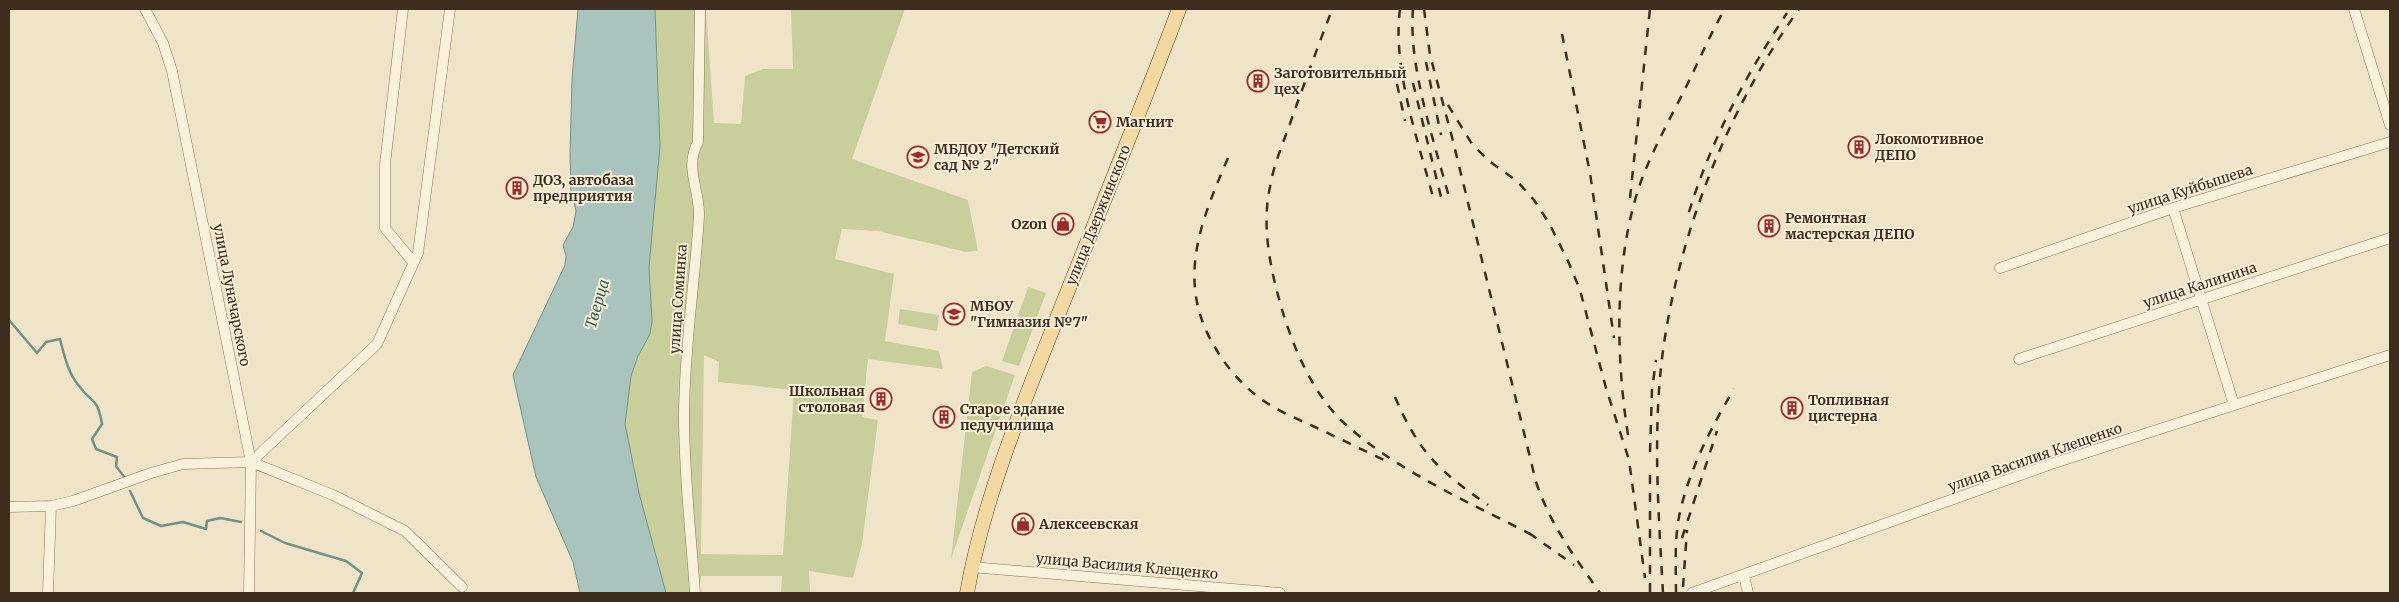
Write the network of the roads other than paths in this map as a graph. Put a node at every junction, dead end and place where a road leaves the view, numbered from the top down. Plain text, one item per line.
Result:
1 (145, 9) edge
2 (403, 9) edge
3 (450, 9) edge
4 (700, 9) edge
5 (1179, 9) edge
6 (2354, 9) edge
7 (2390, 125) edge
8 (2390, 142) edge
9 (2173, 208) junction
10 (2390, 238) edge
11 (413, 262) junction
12 (2000, 268) dead end
13 (2200, 300) junction
14 (2390, 355) edge
15 (2019, 359) dead end
16 (2234, 405) junction
17 (251, 462) junction
18 (51, 506) junction
19 (9, 507) edge
20 (971, 566) junction
21 (1744, 576) junction
22 (462, 587) dead end
23 (48, 593) edge
24 (249, 593) edge
25 (695, 593) edge
26 (966, 593) edge
27 (1280, 593) edge
28 (1692, 593) edge
29 (1748, 593) edge

1 - 17 street, улица Луначарского
2 - 11 street
3 - 11 street
4 - 25 street, улица Соминка
5 - 20 main road, улица Дзержинского
6 - 7 street
8 - 9 street, улица Куйбышева
9 - 12 street, улица Куйбышева
9 - 13 street
10 - 13 street, улица Калинина
11 - 17 street
13 - 15 street, улица Калинина
13 - 16 street
14 - 16 street, улица Василия Клещенко
16 - 21 street, улица Василия Клещенко
17 - 18 street
17 - 22 street
17 - 24 street, улица Луначарского
18 - 19 street
18 - 23 street
20 - 26 main road, улица Дзержинского
20 - 27 street, улица Василия Клещенко
21 - 28 street, улица Василия Клещенко
21 - 29 street

